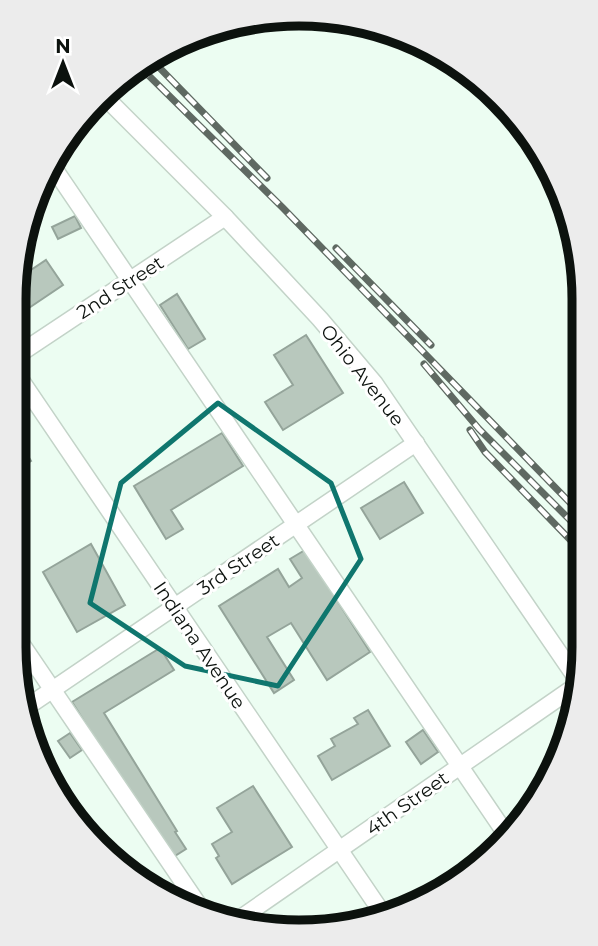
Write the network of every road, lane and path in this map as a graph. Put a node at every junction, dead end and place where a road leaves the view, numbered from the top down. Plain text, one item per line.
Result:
1 (110, 102) edge
2 (57, 173) edge
3 (225, 217) junction
4 (130, 281) junction
5 (26, 349) edge
6 (26, 388) edge
7 (416, 443) junction
8 (296, 525) junction
9 (174, 607) junction
10 (26, 651) edge
11 (571, 669) edge
12 (52, 689) junction
13 (568, 693) edge
14 (32, 703) edge
15 (460, 766) junction
16 (503, 828) edge
17 (340, 849) junction
18 (194, 899) edge
19 (379, 907) edge
20 (245, 915) edge

1 - 3 street, Ohio Avenue
2 - 4 street
3 - 4 street, 2nd Street
3 - 7 street, Ohio Avenue
4 - 5 street, 2nd Street
4 - 8 street
6 - 9 street, Indiana Avenue
7 - 8 street, 3rd Street
7 - 11 street, Ohio Avenue
8 - 9 street, 3rd Street
8 - 15 street
9 - 12 street, 3rd Street
9 - 17 street, Indiana Avenue
10 - 12 street
12 - 14 street, 3rd Street
12 - 18 street
13 - 15 street, 4th Street
15 - 16 street
15 - 17 street, 4th Street
17 - 19 street, Indiana Avenue
17 - 20 street, 4th Street

